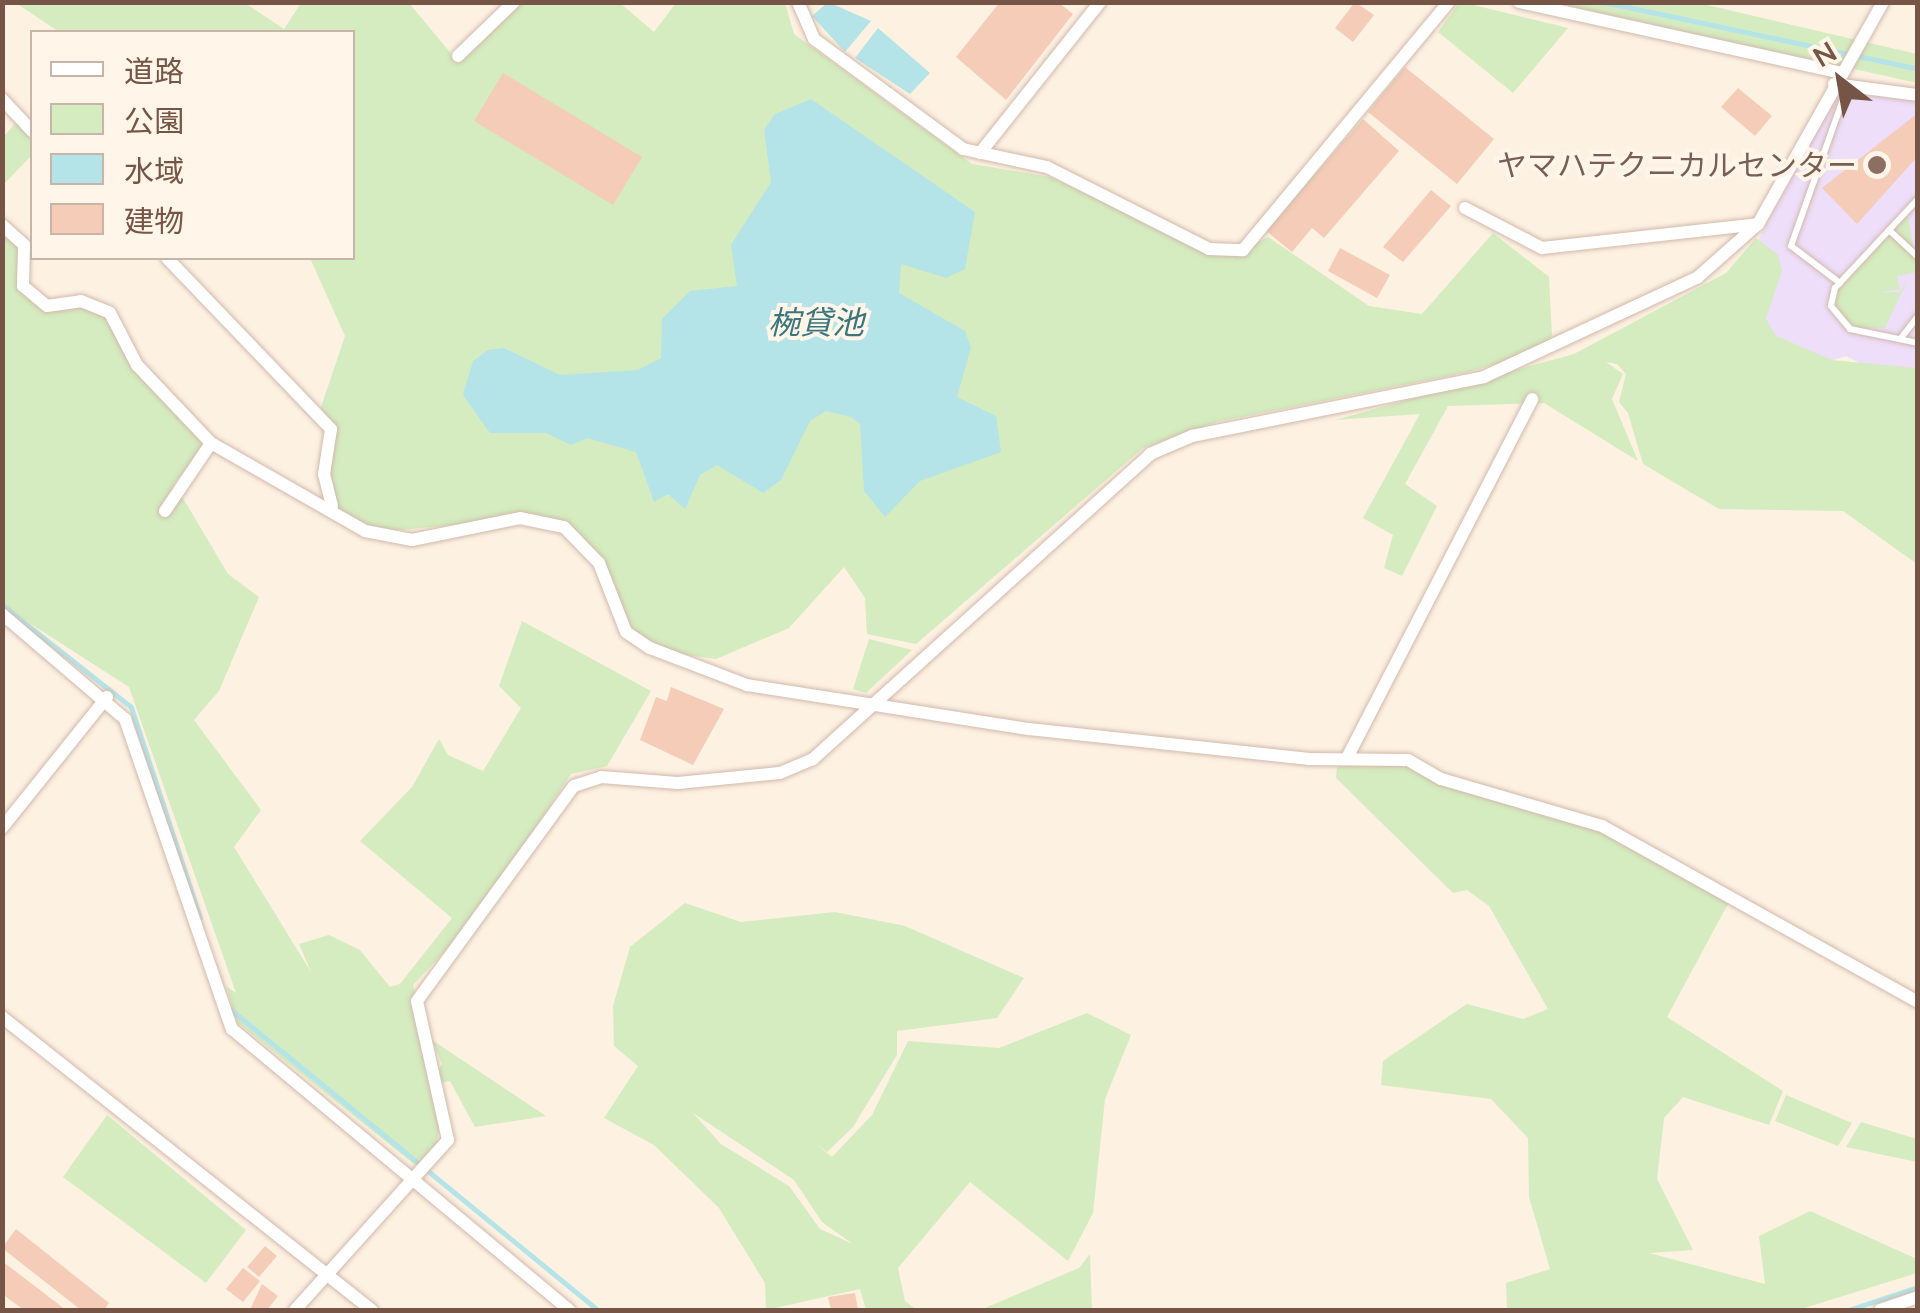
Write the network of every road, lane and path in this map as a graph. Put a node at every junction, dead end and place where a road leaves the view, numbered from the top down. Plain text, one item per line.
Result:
1 (514, 2) edge
2 (798, 2) edge
3 (1100, 2) edge
4 (1449, 2) edge
5 (1519, 2) edge
6 (1884, 2) edge
7 (458, 56) dead end
8 (1842, 81) junction
9 (1918, 94) edge
10 (2, 99) edge
11 (30, 129) edge
12 (980, 153) junction
13 (1918, 199) edge
14 (1465, 208) dead end
15 (1758, 224) junction
16 (2, 225) edge
17 (1889, 230) junction
18 (28, 240) edge
19 (1918, 257) edge
20 (168, 260) edge
21 (1840, 283) junction
22 (1918, 316) edge
23 (1901, 338) junction
24 (1918, 343) edge
25 (1532, 398) dead end
26 (211, 444) junction
27 (332, 506) junction
28 (165, 511) dead end
29 (2, 614) edge
30 (107, 697) junction
31 (878, 700) junction
32 (1348, 758) junction
33 (2, 828) edge
34 (1918, 1002) edge
35 (2, 1017) edge
36 (412, 1184) junction
37 (325, 1272) junction
38 (1918, 1297) edge
39 (294, 1310) edge
40 (372, 1310) edge
41 (570, 1310) edge
42 (1880, 1310) edge

1 - 7 street
2 - 12 street
3 - 12 street
4 - 12 street
5 - 8 street
6 - 8 street
8 - 9 street
8 - 15 street
8 - 21 lane
10 - 11 street
13 - 17 lane
14 - 15 street
15 - 31 street
16 - 18 street
17 - 19 lane
17 - 21 lane
18 - 26 street
20 - 27 street
21 - 23 lane
22 - 23 lane
23 - 24 lane
25 - 32 street
26 - 27 street
26 - 28 street
27 - 31 street
29 - 30 street
30 - 33 street
30 - 36 street
31 - 32 street
31 - 36 street
32 - 34 street
35 - 37 street
36 - 37 street
36 - 41 street
37 - 39 street
37 - 40 street
38 - 42 street

